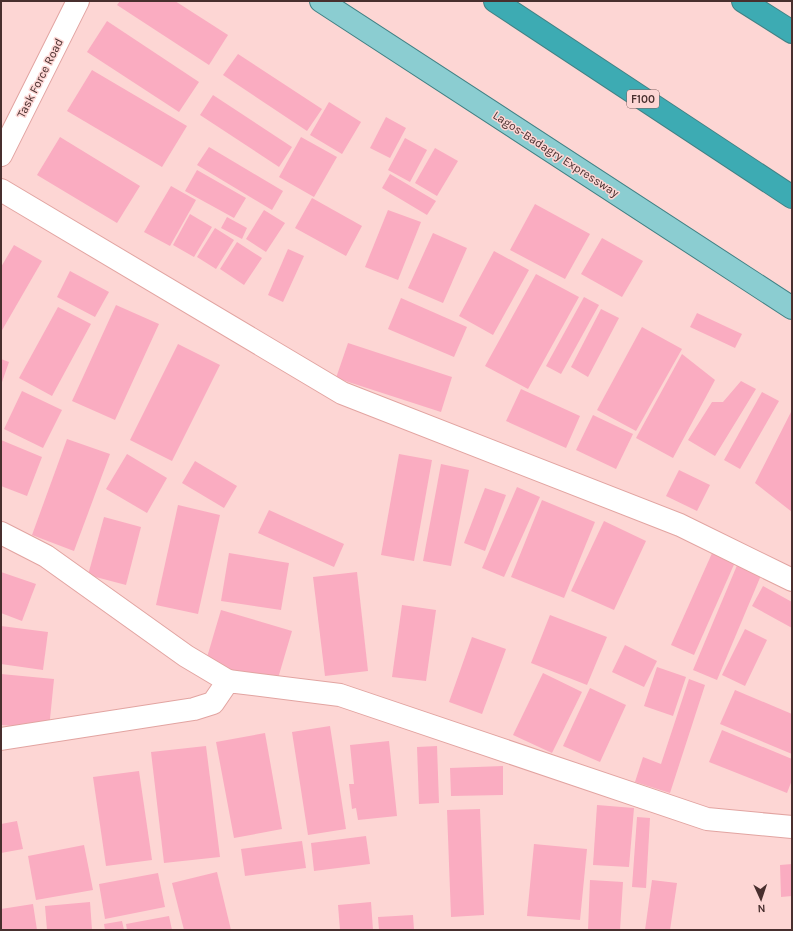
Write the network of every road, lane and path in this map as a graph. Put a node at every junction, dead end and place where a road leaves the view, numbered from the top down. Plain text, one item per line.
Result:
1 (78, 1) edge
2 (321, 1) edge
3 (495, 1) edge
4 (743, 1) edge
5 (792, 32) edge
6 (1, 155) edge
7 (1, 190) edge
8 (792, 197) edge
9 (792, 308) edge
10 (1, 533) edge
11 (792, 580) edge
12 (228, 681) junction
13 (1, 739) edge
14 (792, 827) edge

1 - 6 street, Task Force Road
2 - 9 main road, Lagos-Badagry Expressway
3 - 8 highway, F100
4 - 5 highway
7 - 11 street
10 - 12 street
12 - 13 street
12 - 14 street

